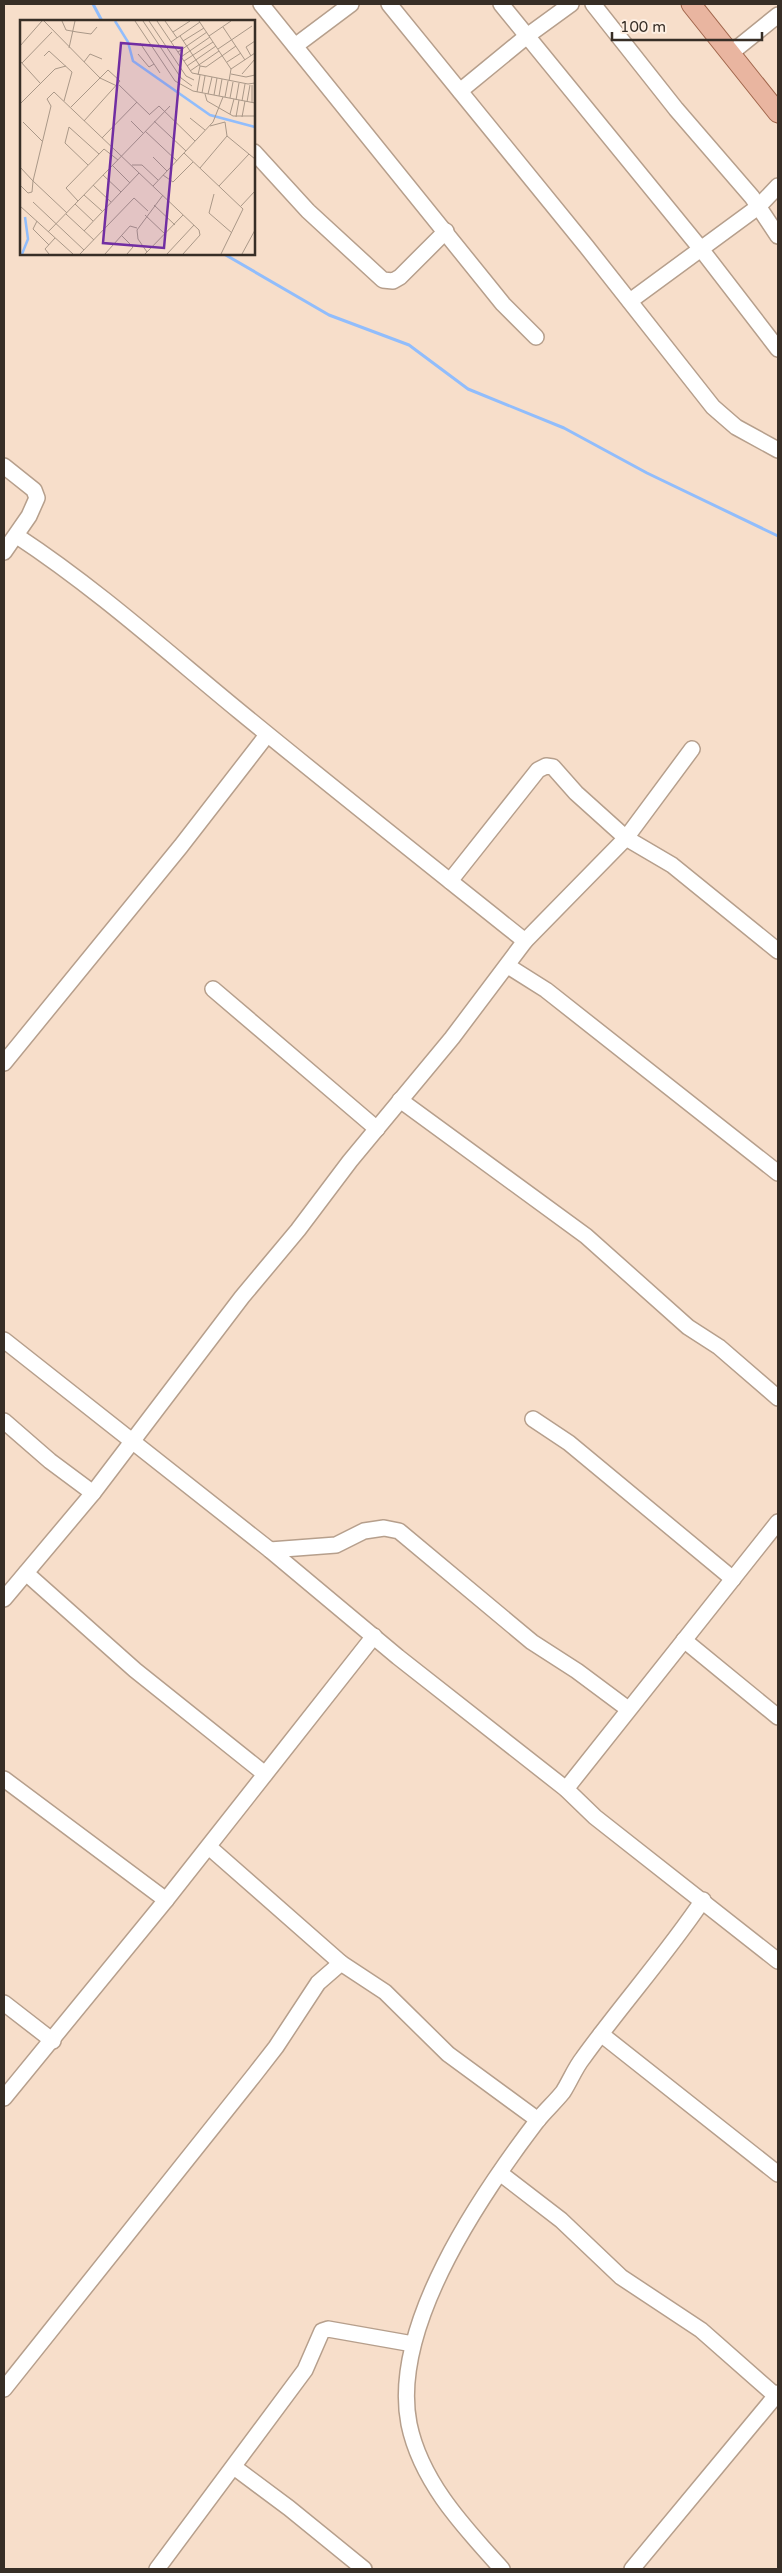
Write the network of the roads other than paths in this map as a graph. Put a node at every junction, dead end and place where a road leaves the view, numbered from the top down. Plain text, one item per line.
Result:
1 (261, 4) edge
2 (352, 4) edge
3 (389, 4) edge
4 (501, 4) edge
5 (571, 4) edge
6 (593, 4) edge
7 (691, 4) edge
8 (778, 15) edge
9 (527, 36) junction
10 (295, 46) junction
11 (731, 53) junction
12 (460, 91) junction
13 (777, 110) edge
14 (255, 153) edge
15 (778, 186) edge
16 (758, 207) junction
17 (446, 231) junction
18 (778, 236) edge
19 (701, 249) junction
20 (630, 301) junction
21 (536, 337) dead end
22 (778, 349) edge
23 (778, 450) edge
24 (4, 466) edge
25 (17, 536) junction
26 (4, 552) edge
27 (267, 735) junction
28 (692, 749) dead end
29 (626, 838) junction
30 (450, 881) junction
31 (525, 942) junction
32 (778, 951) edge
33 (508, 966) junction
34 (213, 989) dead end
35 (4, 1063) edge
36 (400, 1100) junction
37 (377, 1128) junction
38 (778, 1173) edge
39 (4, 1340) edge
40 (778, 1398) edge
41 (533, 1419) dead end
42 (4, 1421) edge
43 (130, 1442) junction
44 (93, 1493) junction
45 (778, 1522) edge
46 (270, 1550) junction
47 (26, 1573) junction
48 (733, 1579) junction
49 (4, 1600) edge
50 (374, 1636) junction
51 (684, 1640) junction
52 (628, 1709) junction
53 (778, 1717) edge
54 (265, 1774) junction
55 (4, 1779) edge
56 (566, 1789) junction
57 (209, 1847) junction
58 (166, 1900) junction
59 (703, 1900) junction
60 (778, 1961) edge
61 (341, 1963) junction
62 (4, 2003) edge
63 (601, 2034) junction
64 (53, 2041) junction
65 (4, 2098) edge
66 (538, 2120) junction
67 (500, 2173) junction
68 (778, 2174) edge
69 (413, 2344) junction
70 (4, 2389) edge
71 (777, 2394) edge
72 (234, 2467) junction
73 (157, 2569) edge
74 (364, 2569) edge
75 (502, 2569) edge
76 (632, 2569) edge

1 - 10 street
2 - 10 street
3 - 12 street
4 - 9 street
5 - 9 street
6 - 16 street
7 - 11 main road
8 - 11 street
9 - 12 street
9 - 19 street
10 - 17 street
11 - 13 main road
12 - 20 street
14 - 17 street
15 - 16 street
16 - 18 street
16 - 19 street
17 - 21 street
19 - 20 street
19 - 22 street
20 - 23 street
24 - 25 street
25 - 26 street
25 - 27 street
27 - 30 street
27 - 35 street
28 - 29 street
29 - 30 street
29 - 31 street
29 - 32 street
30 - 31 street
31 - 33 street
33 - 36 street
33 - 38 street
34 - 37 street
36 - 37 street
36 - 40 street
37 - 43 street
39 - 43 street
41 - 48 street
42 - 44 street
43 - 44 street
43 - 46 street
44 - 47 street
45 - 48 street
46 - 50 street
46 - 52 street
47 - 49 street
47 - 54 street
48 - 51 street
50 - 54 street
50 - 56 street
51 - 52 street
51 - 53 street
52 - 56 street
54 - 57 street
55 - 58 street
56 - 59 street
57 - 58 street
57 - 61 street
58 - 64 street
59 - 60 street
59 - 63 street
61 - 66 street
61 - 70 street
62 - 64 street
63 - 66 street
63 - 68 street
64 - 65 street
66 - 67 street
67 - 69 street
67 - 71 street
69 - 72 street
69 - 75 street
71 - 76 street
72 - 73 street
72 - 74 street

